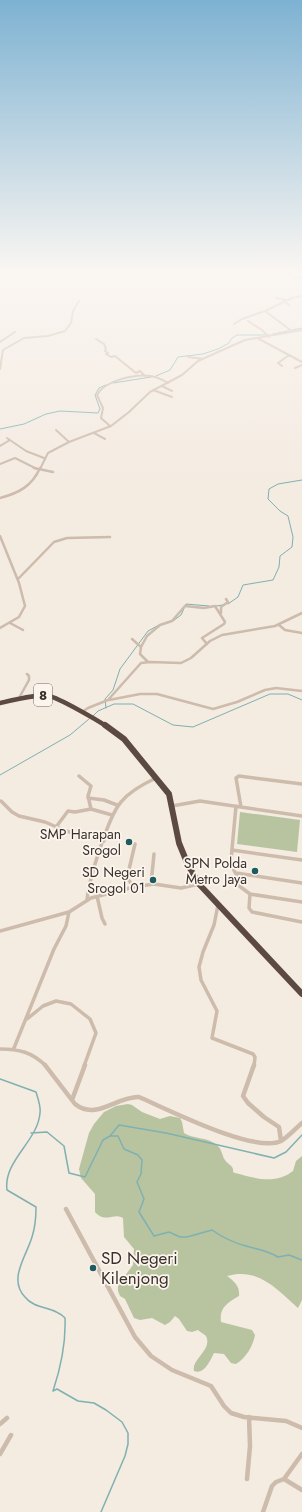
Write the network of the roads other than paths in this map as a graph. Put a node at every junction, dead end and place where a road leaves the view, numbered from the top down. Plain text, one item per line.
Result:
1 (16, 343) edge
2 (102, 343) edge
3 (239, 343) edge
4 (264, 343) edge
5 (289, 356) junction
6 (188, 357) dead end
7 (203, 359) junction
8 (302, 364) edge
9 (282, 366) dead end
10 (295, 368) dead end
11 (0, 369) edge
12 (146, 376) junction
13 (168, 383) junction
14 (162, 386) junction
15 (153, 390) junction
16 (172, 391) dead end
17 (172, 397) dead end
18 (110, 426) junction
19 (56, 430) dead end
20 (94, 433) junction
21 (105, 439) dead end
22 (69, 442) junction
23 (0, 446) edge
24 (44, 458) junction
25 (0, 464) edge
26 (39, 470) junction
27 (53, 472) dead end
28 (0, 498) edge
29 (0, 536) edge
30 (110, 537) dead end
31 (4, 544) junction
32 (0, 546) edge
33 (18, 579) junction
34 (226, 599) dead end
35 (222, 613) junction
36 (302, 613) edge
37 (10, 623) junction
38 (279, 625) junction
39 (0, 628) edge
40 (23, 630) dead end
41 (302, 633) edge
42 (132, 639) dead end
43 (207, 644) junction
44 (140, 646) junction
45 (148, 662) junction
46 (27, 674) dead end
47 (302, 691) edge
48 (18, 700) junction
49 (108, 700) junction
50 (0, 703) edge
51 (83, 712) junction
52 (79, 776) dead end
53 (156, 778) junction
54 (302, 784) edge
55 (88, 798) junction
56 (1, 801) edge
57 (117, 805) junction
58 (172, 806) junction
59 (236, 806) junction
60 (241, 807) junction
61 (91, 809) junction
62 (112, 815) junction
63 (302, 816) edge
64 (56, 827) junction
65 (104, 841) junction
66 (135, 844) dead end
67 (232, 850) junction
68 (154, 854) dead end
69 (302, 860) edge
70 (236, 873) junction
71 (302, 883) edge
72 (151, 884) junction
73 (199, 884) junction
74 (134, 887) junction
75 (250, 894) junction
76 (97, 896) junction
77 (87, 900) junction
78 (302, 902) edge
79 (218, 905) junction
80 (69, 912) junction
81 (302, 922) edge
82 (105, 924) dead end
83 (0, 931) edge
84 (302, 994) edge
85 (26, 1019) junction
86 (14, 1048) junction
87 (0, 1049) edge
88 (72, 1100) junction
89 (302, 1123) edge
90 (281, 1141) junction
91 (66, 1209) dead end
92 (249, 1417) junction
93 (7, 1418) dead end
94 (0, 1424) edge
95 (302, 1428) edge
96 (10, 1435) dead end
97 (0, 1454) edge
98 (302, 1454) edge
99 (247, 1479) dead end
100 (284, 1479) junction
101 (302, 1490) edge
102 (263, 1512) edge

1 - 11 street
2 - 12 street
3 - 7 street
4 - 5 street
5 - 8 street
5 - 9 street
6 - 7 street
7 - 13 street
8 - 10 street
12 - 13 street
12 - 18 street
13 - 14 street
14 - 15 street
14 - 16 street
15 - 17 street
15 - 18 street
18 - 20 street
19 - 22 street
20 - 21 street
20 - 22 street
22 - 24 street
23 - 24 street
24 - 26 street
25 - 26 street
26 - 27 street
26 - 28 street
29 - 31 street
30 - 33 street
31 - 32 street
31 - 33 street
33 - 37 street
34 - 35 street
35 - 43 street
35 - 44 street
36 - 38 street
37 - 39 street
37 - 40 street
38 - 41 street
38 - 43 street
42 - 44 street
43 - 45 street
44 - 45 street
45 - 49 street
46 - 48 street
47 - 49 street
48 - 50 highway, 8
48 - 51 highway, 8
49 - 51 street
51 - 53 highway, 8
52 - 55 street
53 - 57 street
53 - 58 highway, 8
54 - 60 street
55 - 57 street
55 - 61 street
56 - 64 street
57 - 62 street
58 - 59 street
58 - 73 highway, 8
59 - 60 street
59 - 67 street
60 - 63 street
61 - 62 street
61 - 64 street
62 - 65 street
64 - 65 street
65 - 77 street
66 - 74 street
67 - 69 street
67 - 70 street
68 - 72 street
70 - 71 street
70 - 75 street
72 - 73 street
72 - 74 street
73 - 79 highway, 8
74 - 76 street
75 - 78 street
75 - 81 street
76 - 77 street
76 - 82 street
77 - 80 street
79 - 84 highway, 8
79 - 90 street
80 - 83 street
80 - 85 street
85 - 86 street
85 - 88 street
86 - 87 street
86 - 88 street
88 - 90 street
89 - 90 street
91 - 92 street
92 - 95 street
92 - 99 street
93 - 94 street
96 - 97 street
98 - 100 street
100 - 101 street
100 - 102 street

